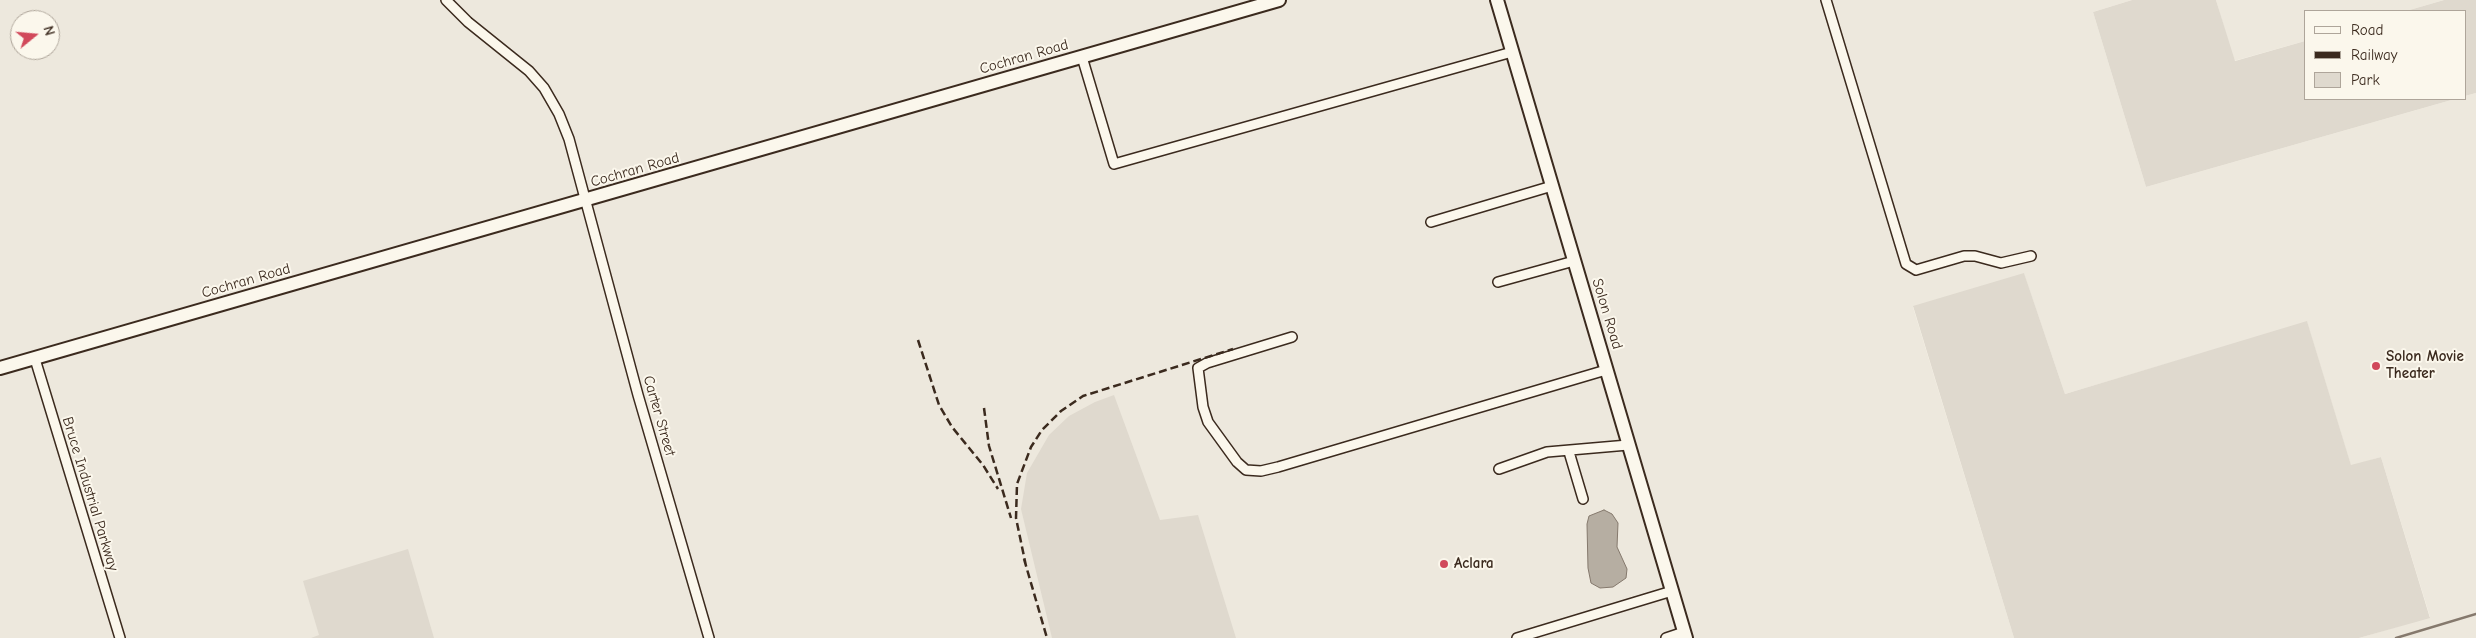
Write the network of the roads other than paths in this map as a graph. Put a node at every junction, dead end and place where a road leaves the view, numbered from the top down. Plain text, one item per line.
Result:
1 (446, 0) edge
2 (1279, 0) edge
3 (1497, 0) edge
4 (1826, 0) edge
5 (1512, 52) junction
6 (1082, 57) junction
7 (1552, 186) junction
8 (586, 201) junction
9 (1431, 222) dead end
10 (2031, 256) dead end
11 (1574, 261) junction
12 (1498, 282) dead end
13 (1292, 337) dead end
14 (35, 358) junction
15 (0, 368) edge
16 (1606, 370) junction
17 (1628, 445) junction
18 (1569, 452) junction
19 (1499, 469) dead end
20 (1583, 498) dead end
21 (1672, 591) junction
22 (1685, 635) edge
23 (120, 638) edge
24 (710, 638) edge
25 (1517, 638) edge
26 (1666, 638) edge

1 - 8 street, Carter Street
2 - 6 street, Cochran Road
3 - 5 street, Solon Road
4 - 10 street
5 - 6 street
5 - 7 street, Solon Road
6 - 8 street, Cochran Road
7 - 9 street
7 - 11 street, Solon Road
8 - 14 street, Cochran Road
8 - 24 street, Carter Street
11 - 12 street
11 - 16 street, Solon Road
13 - 16 street
14 - 15 street, Cochran Road
14 - 23 street, Bruce Industrial Parkway
16 - 17 street, Solon Road
17 - 18 street
17 - 21 street, Solon Road
18 - 19 street
18 - 20 street
21 - 22 street, Solon Road
21 - 25 street
22 - 26 street

